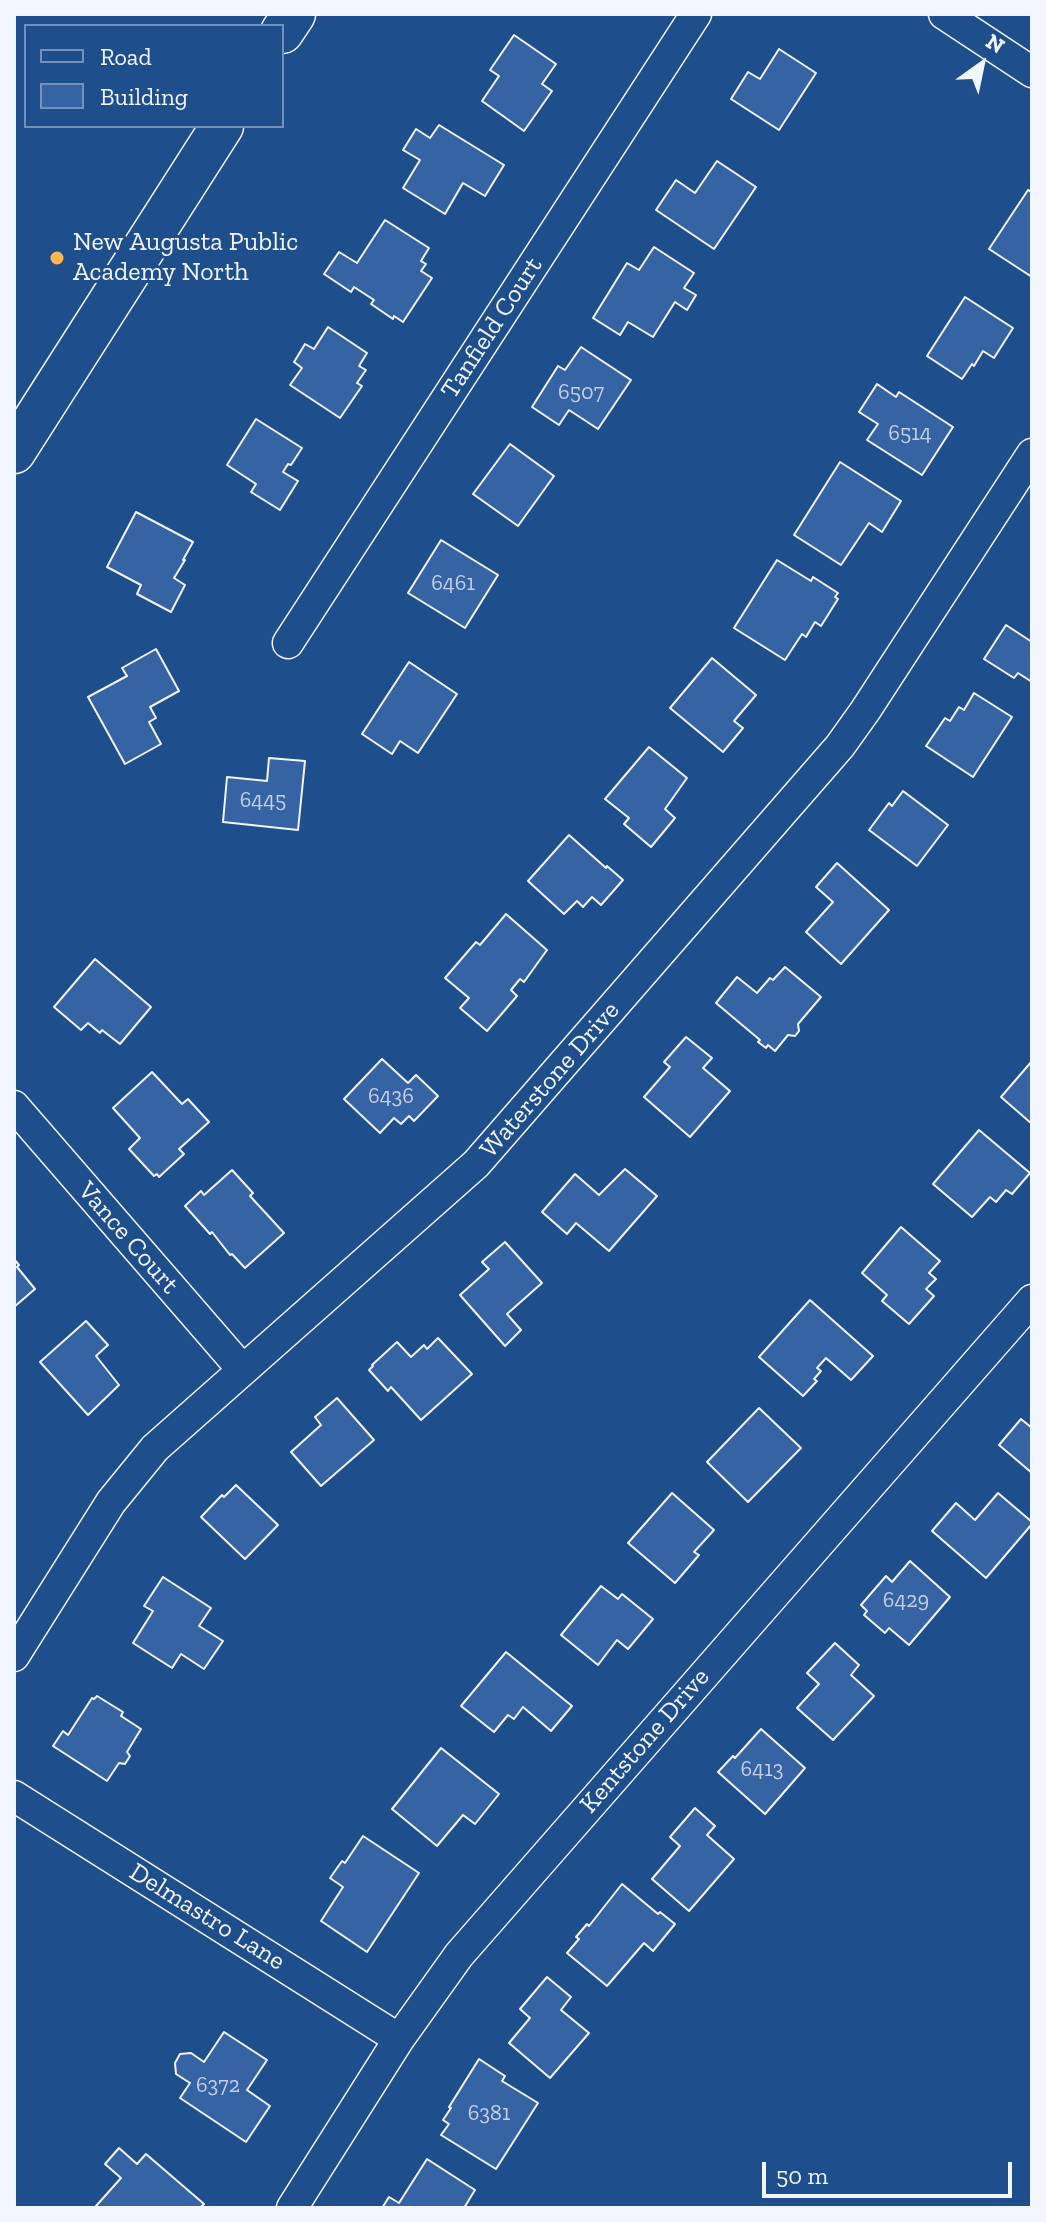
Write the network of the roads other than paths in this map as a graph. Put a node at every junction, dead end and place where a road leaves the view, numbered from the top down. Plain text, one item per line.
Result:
1 (696, 14) edge
2 (944, 14) edge
3 (1032, 72) edge
4 (221, 128) edge
5 (14, 452) edge
6 (1032, 454) edge
7 (288, 643) dead end
8 (14, 1106) edge
9 (1032, 1300) edge
10 (242, 1369) junction
11 (14, 1656) edge
12 (14, 1796) edge
13 (399, 2039) junction
14 (292, 2208) edge

1 - 7 street, Tanfield Court
2 - 3 street
4 - 5 street
6 - 10 street, Waterstone Drive
8 - 10 street, Vance Court
9 - 13 street, Kentstone Drive
10 - 11 street, Waterstone Drive
12 - 13 street, Delmastro Lane
13 - 14 street, Kentstone Drive

